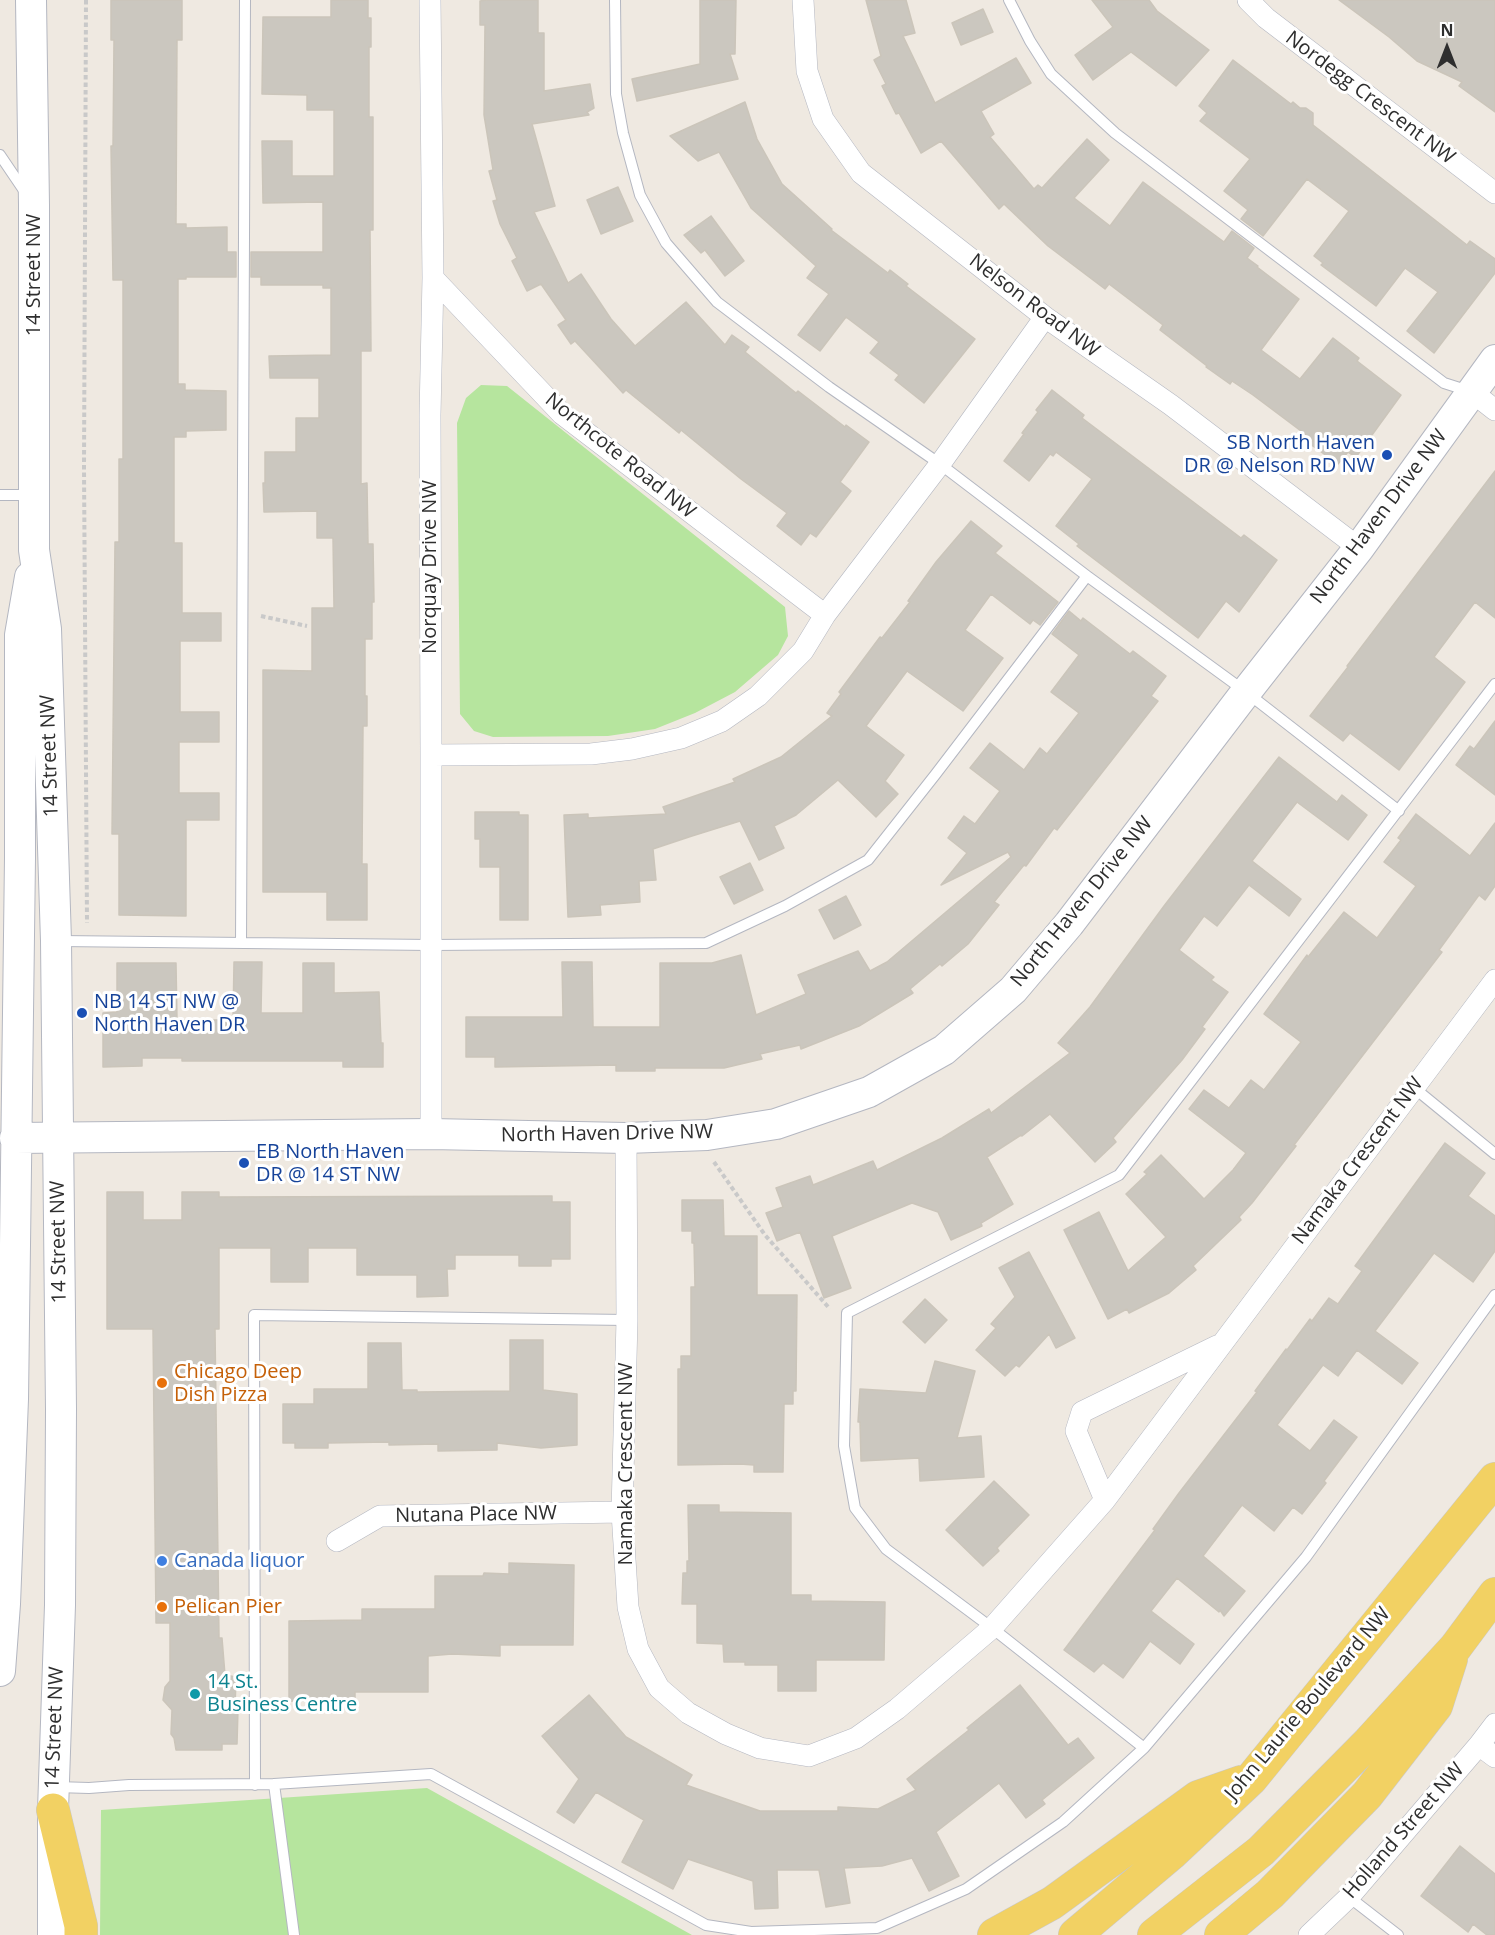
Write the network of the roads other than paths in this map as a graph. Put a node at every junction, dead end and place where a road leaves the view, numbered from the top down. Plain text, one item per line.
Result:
1 (31, 0) edge
2 (245, 0) edge
3 (430, 0) edge
4 (615, 0) edge
5 (803, 0) edge
6 (1009, 0) edge
7 (1248, 0) edge
8 (0, 155) edge
9 (1495, 193) edge
10 (34, 205) junction
11 (433, 278) junction
12 (1045, 317) junction
13 (1495, 360) edge
14 (1472, 392) junction
15 (1495, 410) edge
16 (940, 464) junction
17 (0, 495) edge
18 (34, 495) junction
19 (1359, 548) junction
20 (34, 550) junction
21 (1087, 576) junction
22 (825, 615) junction
23 (1495, 684) edge
24 (1246, 692) junction
25 (431, 755) junction
26 (1399, 810) junction
27 (56, 941) junction
28 (241, 944) junction
29 (431, 945) junction
30 (1495, 980) edge
31 (1413, 1088) junction
32 (431, 1134) junction
33 (8, 1138) edge
34 (58, 1138) junction
35 (626, 1138) junction
36 (1495, 1154) edge
37 (1495, 1295) edge
38 (627, 1320) junction
39 (7, 1343) edge
40 (1222, 1344) junction
41 (1495, 1479) edge
42 (1105, 1500) junction
43 (622, 1512) junction
44 (337, 1541) dead end
45 (1495, 1594) edge
46 (992, 1628) junction
47 (1455, 1648) junction
48 (0, 1671) edge
49 (1495, 1724) edge
50 (1144, 1748) junction
51 (1487, 1751) edge
52 (1251, 1779) junction
53 (255, 1785) junction
54 (274, 1785) junction
55 (53, 1798) junction
56 (1349, 1897) junction
57 (53, 1935) edge
58 (81, 1935) edge
59 (294, 1935) edge
60 (994, 1935) edge
61 (1075, 1935) edge
62 (1154, 1935) edge
63 (1221, 1935) edge
64 (1309, 1935) edge
65 (1398, 1935) edge

1 - 10 main road, 14 Street NW
2 - 28 lane
3 - 11 street, Norquay Drive NW
4 - 16 lane
5 - 12 street, Nelson Road NW
6 - 14 lane
7 - 9 street, Nordegg Crescent NW
8 - 10 lane
10 - 18 main road, 14 Street NW
11 - 22 street, Northcote Road NW
11 - 25 street, Norquay Drive NW
12 - 16 street
12 - 19 street, Nelson Road NW
13 - 14 main road, North Haven Drive NW
14 - 15 street
14 - 19 main road, North Haven Drive NW
16 - 21 lane
16 - 22 street
17 - 18 lane
18 - 20 main road, 14 Street NW
19 - 24 main road, North Haven Drive NW
20 - 27 main road, 14 Street NW
20 - 33 main road, 14 Street NW
21 - 24 lane
21 - 29 lane
22 - 25 street
23 - 26 lane
24 - 26 lane
24 - 35 main road, North Haven Drive NW
25 - 29 street, Norquay Drive NW
26 - 46 lane
27 - 28 lane
27 - 34 main road, 14 Street NW
28 - 29 lane
29 - 32 street, Norquay Drive NW
30 - 31 street, Namaka Crescent NW
31 - 36 lane
31 - 40 street, Namaka Crescent NW
32 - 34 main road, North Haven Drive NW
32 - 35 main road, North Haven Drive NW
33 - 34 main road, North Haven Drive NW
33 - 39 main road, 14 Street NW
34 - 55 main road, 14 Street NW
35 - 38 street, Namaka Crescent NW
37 - 50 lane
38 - 43 street, Namaka Crescent NW
38 - 53 lane
39 - 48 main road, 14 Street NW
40 - 42 street, Namaka Crescent NW
40 - 42 street, Namaka Crescent NW
41 - 52 main road, John Laurie Boulevard NW
42 - 46 street, Namaka Crescent NW
43 - 44 street, Nutana Place NW
43 - 46 street, Namaka Crescent NW
45 - 47 main road
46 - 50 lane
47 - 62 main road
47 - 63 main road
49 - 51 street, Holland Street NW
50 - 54 lane
51 - 56 street, Holland Street NW
52 - 60 main road
52 - 61 main road, John Laurie Boulevard NW
53 - 54 lane
53 - 55 lane
54 - 59 lane
55 - 57 main road, 14 Street NW
55 - 58 main road
56 - 64 street, Holland Street NW
56 - 65 lane

